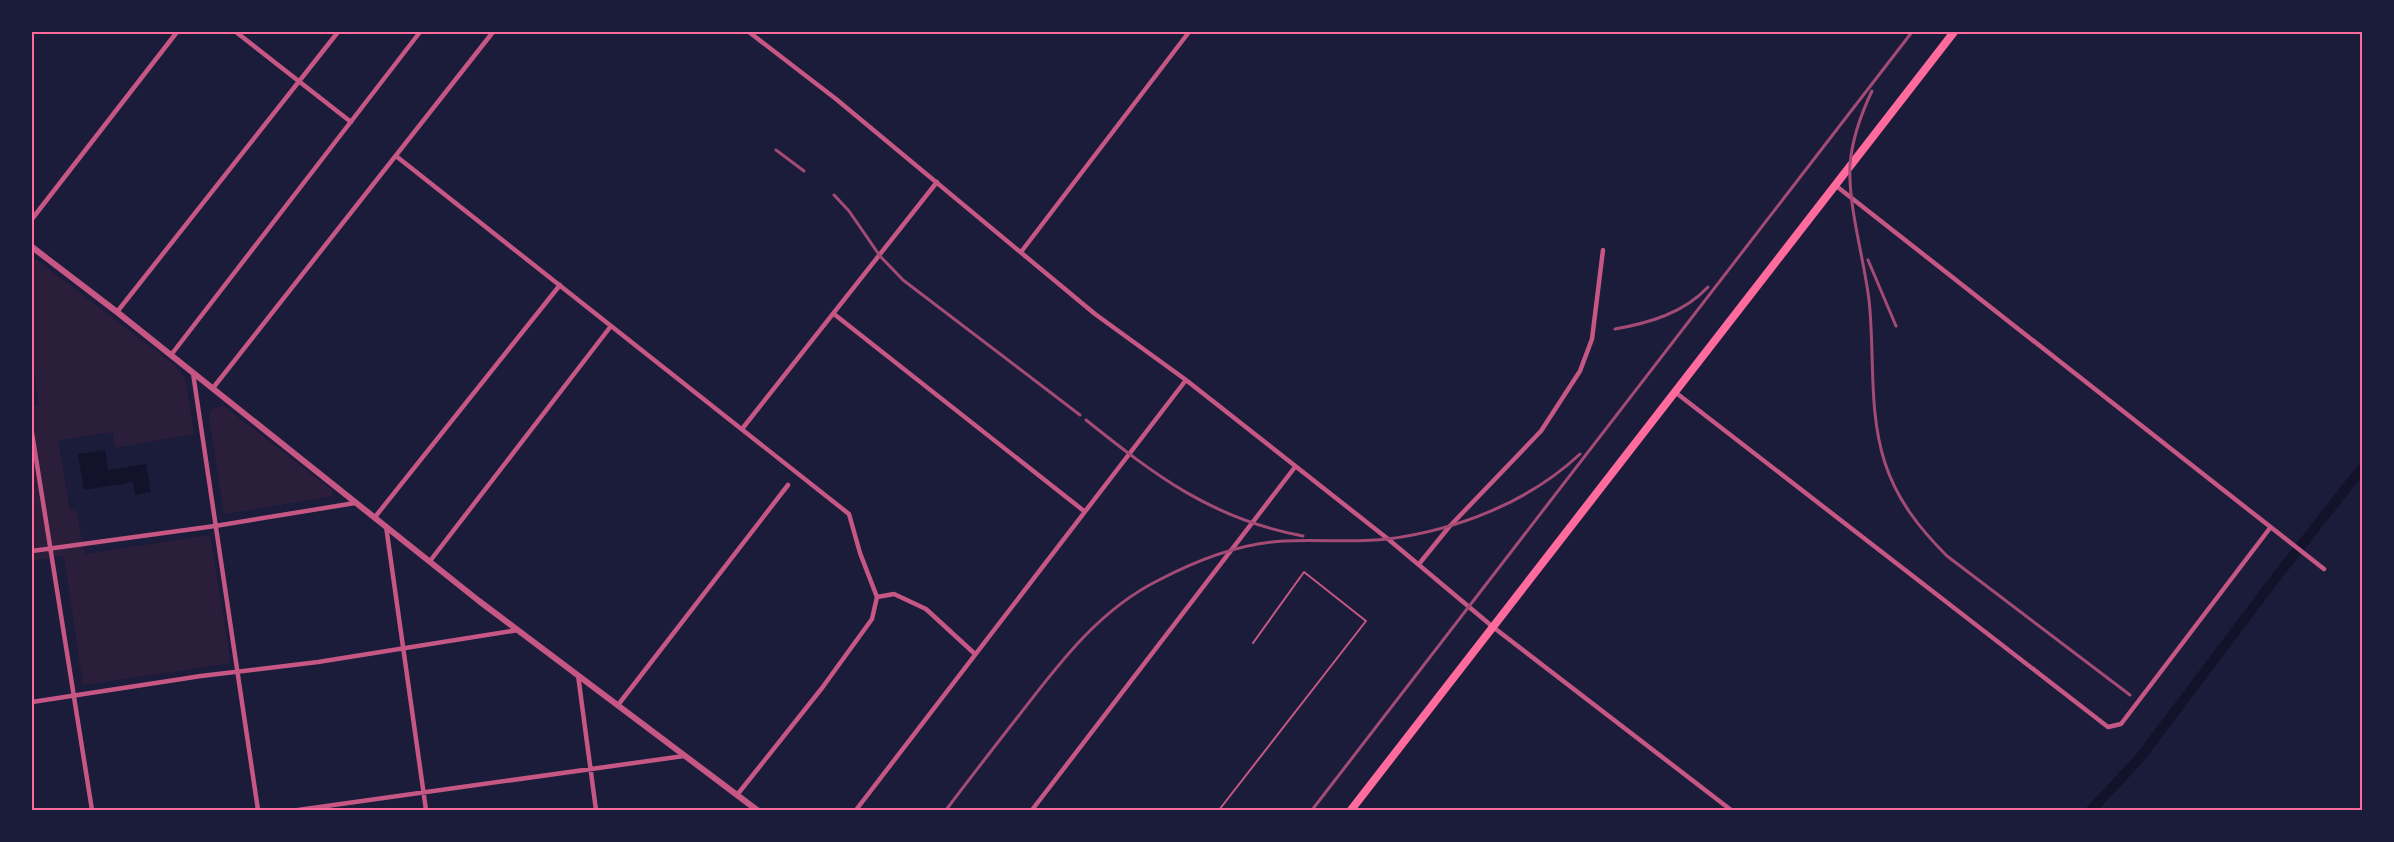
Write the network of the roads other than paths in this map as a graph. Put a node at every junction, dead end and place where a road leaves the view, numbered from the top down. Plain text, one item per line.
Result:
1 (177, 32) edge
2 (236, 32) edge
3 (338, 32) edge
4 (420, 32) edge
5 (493, 32) edge
6 (749, 32) edge
7 (1189, 32) edge
8 (1954, 32) edge
9 (299, 81) junction
10 (351, 122) junction
11 (396, 156) junction
12 (938, 182) junction
13 (1835, 185) junction
14 (32, 219) edge
15 (32, 247) edge
16 (1603, 250) dead end
17 (1021, 252) junction
18 (560, 285) junction
19 (117, 312) junction
20 (834, 314) junction
21 (611, 326) junction
22 (171, 355) junction
23 (193, 373) junction
24 (1186, 380) junction
25 (213, 388) junction
26 (1675, 392) junction
27 (742, 429) junction
28 (32, 433) edge
29 (1295, 467) junction
30 (788, 484) dead end
31 (356, 502) junction
32 (1084, 511) junction
33 (375, 517) junction
34 (215, 526) junction
35 (386, 526) junction
36 (2270, 528) junction
37 (50, 548) junction
38 (32, 551) edge
39 (430, 561) junction
40 (1419, 564) junction
41 (2324, 569) dead end
42 (877, 597) junction
43 (1493, 627) junction
44 (518, 630) junction
45 (1252, 644) dead end
46 (403, 649) junction
47 (975, 654) junction
48 (237, 672) junction
49 (578, 675) junction
50 (75, 696) junction
51 (32, 702) edge
52 (618, 705) junction
53 (686, 756) junction
54 (590, 770) junction
55 (423, 793) junction
56 (737, 795) junction
57 (92, 810) edge
58 (258, 810) edge
59 (298, 810) edge
60 (426, 810) edge
61 (596, 810) edge
62 (757, 810) edge
63 (856, 810) edge
64 (1032, 810) edge
65 (1220, 810) edge
66 (1351, 810) edge
67 (1731, 810) edge

1 - 14 street
2 - 9 street
3 - 9 street
4 - 10 street
5 - 11 street
6 - 12 street
7 - 17 street
8 - 13 main road
9 - 10 street
9 - 19 street
10 - 22 street
11 - 18 street
11 - 25 street
12 - 17 street
12 - 20 street
13 - 26 main road
13 - 36 street
15 - 19 street
16 - 40 street
17 - 24 street
18 - 21 street
18 - 33 street
19 - 22 street
20 - 27 street
20 - 32 street
21 - 27 street
21 - 39 street
22 - 23 street
23 - 25 street
23 - 34 street
24 - 29 street
24 - 32 street
25 - 31 street
26 - 36 street
26 - 43 main road
27 - 42 street
28 - 37 street
29 - 40 street
29 - 64 street
30 - 52 street
31 - 33 street
31 - 34 street
32 - 47 street
33 - 35 street
34 - 37 street
34 - 48 street
35 - 39 street
35 - 46 street
36 - 41 street
37 - 38 street
37 - 50 street
39 - 44 street
40 - 43 street
42 - 47 street
42 - 56 street
43 - 66 main road
43 - 67 street
44 - 46 street
44 - 49 street
45 - 65 lane
46 - 48 street
46 - 55 street
47 - 63 street
48 - 50 street
48 - 58 street
49 - 52 street
49 - 54 street
50 - 51 street
50 - 57 street
52 - 53 street
53 - 54 street
53 - 56 street
54 - 55 street
54 - 61 street
55 - 59 street
55 - 60 street
56 - 62 street

